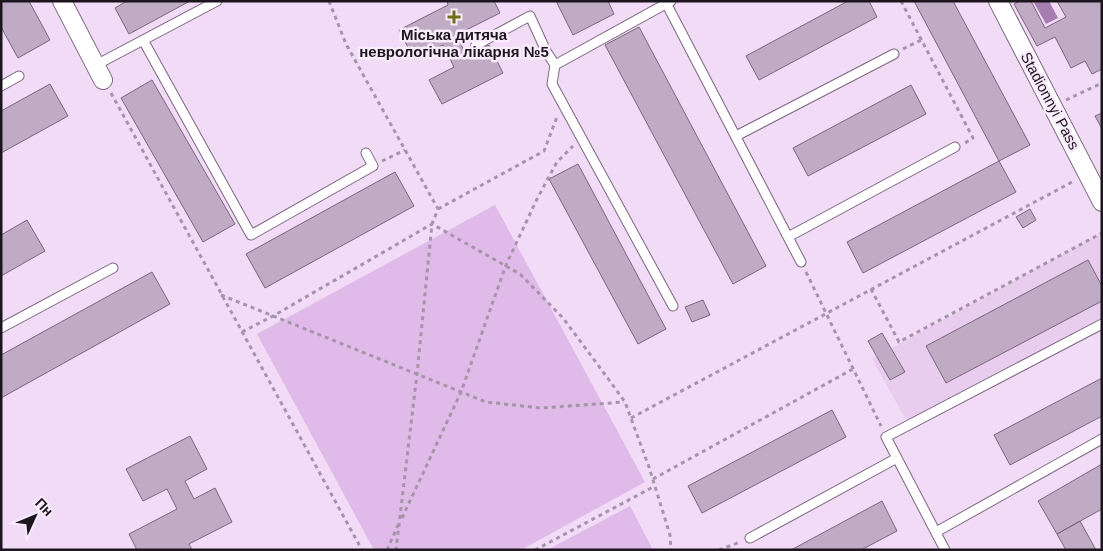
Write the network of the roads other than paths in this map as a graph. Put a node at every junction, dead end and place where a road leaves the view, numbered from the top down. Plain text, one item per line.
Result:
1 (62, 1) edge
2 (217, 1) edge
3 (998, 1) edge
4 (668, 2) edge
5 (143, 40) junction
6 (476, 45) dead end
7 (894, 54) road end
8 (555, 65) junction
9 (99, 73) joint
10 (19, 76) dead end
11 (1, 86) edge
12 (736, 136) junction
13 (955, 148) road end
14 (366, 154) dead end
15 (1102, 202) edge
16 (788, 237) junction
17 (802, 262) road end
18 (112, 268) dead end
19 (673, 306) dead end
20 (1102, 324) edge
21 (1, 328) edge
22 (1102, 439) edge
23 (897, 458) junction
24 (936, 532) junction
25 (750, 538) road end
26 (945, 550) edge

1 - 9 street
2 - 5 lane
3 - 15 street, Stadionnyi Pass
4 - 8 lane
4 - 12 lane
5 - 9 lane
5 - 14 lane
6 - 8 lane
7 - 12 lane
8 - 19 lane
10 - 11 lane
12 - 16 lane
13 - 16 lane
16 - 17 lane
18 - 21 lane
20 - 23 lane
22 - 24 lane
23 - 24 lane
23 - 25 lane
24 - 26 lane

